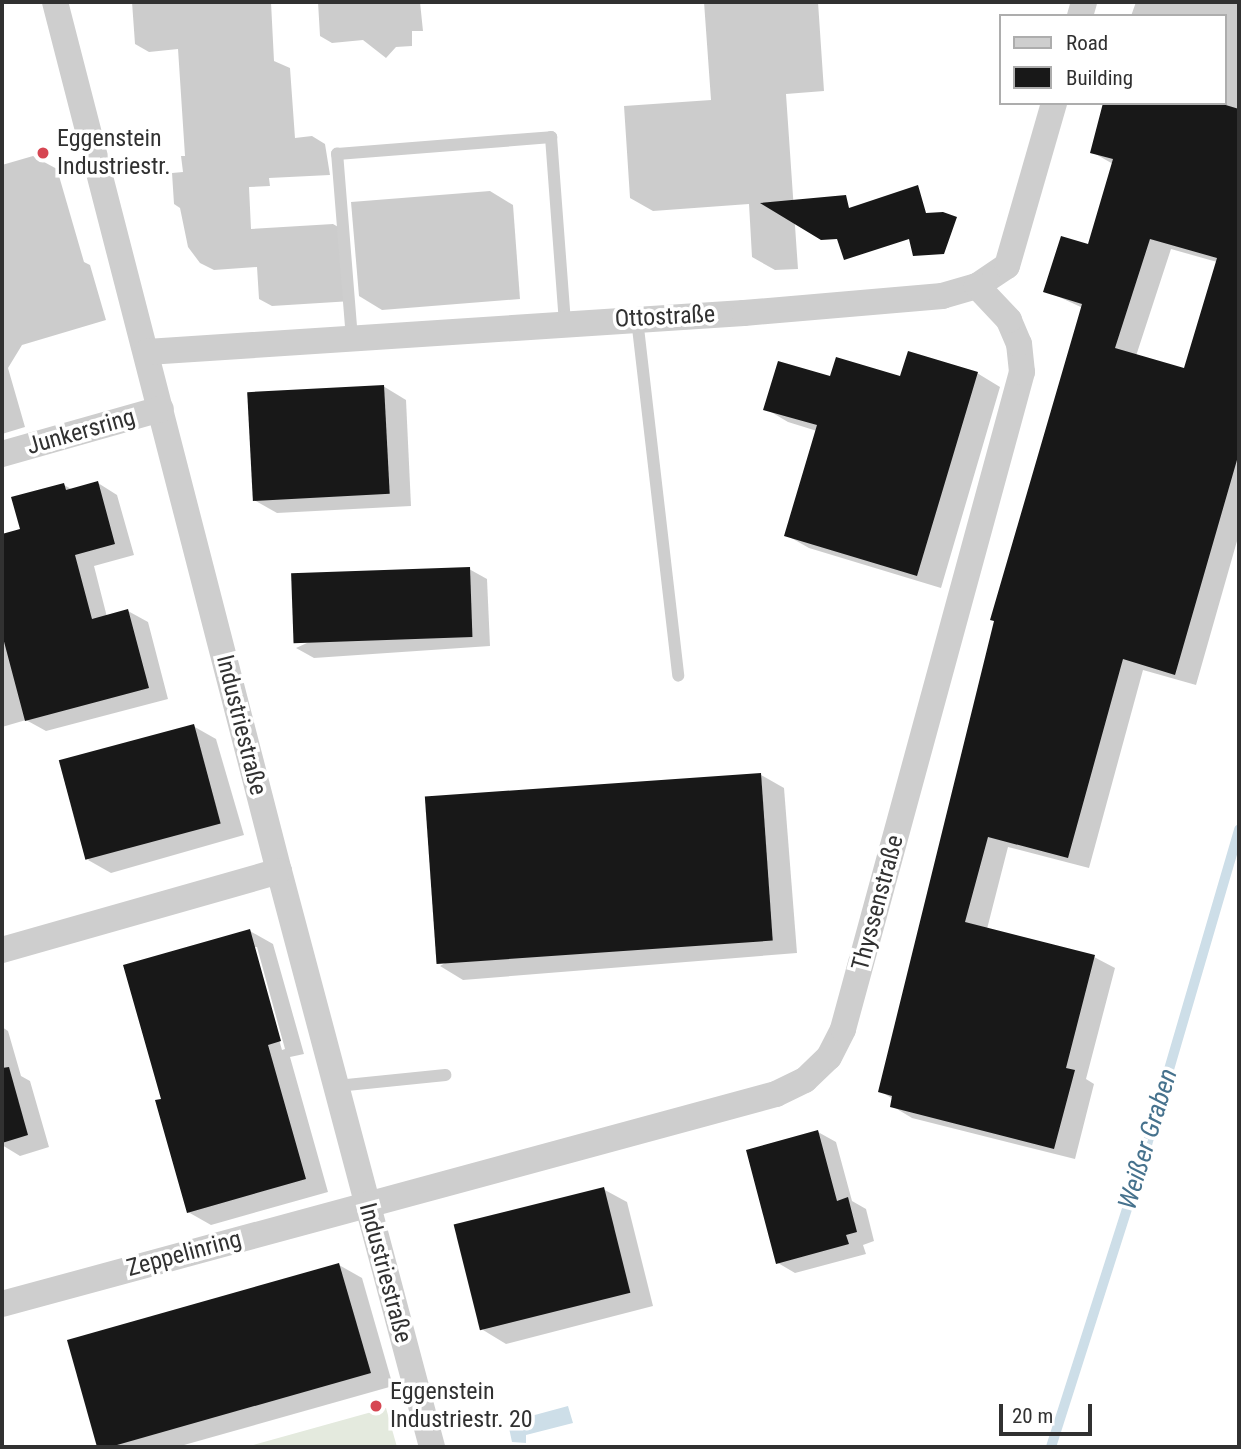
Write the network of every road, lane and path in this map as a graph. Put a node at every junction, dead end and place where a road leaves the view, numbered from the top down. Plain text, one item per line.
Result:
1 (55, 2) edge
2 (1053, 105) edge
3 (976, 286) junction
4 (637, 319) junction
5 (565, 324) junction
6 (352, 339) junction
7 (147, 352) junction
8 (161, 410) junction
9 (2, 454) edge
10 (678, 676) dead end
11 (279, 872) junction
12 (2, 950) edge
13 (444, 1075) dead end
14 (337, 1086) junction
15 (367, 1204) junction
16 (2, 1304) edge
17 (432, 1447) edge

1 - 7 street, Industriestraße
2 - 3 street, Ottostraße
3 - 4 street, Ottostraße
3 - 15 street, Thyssenstraße
4 - 5 street, Ottostraße
4 - 10 lane
5 - 6 street, Ottostraße
5 - 6 lane
6 - 7 street, Ottostraße
7 - 8 street, Industriestraße
8 - 9 street, Junkersring
8 - 11 street, Industriestraße
11 - 12 street
11 - 14 street, Industriestraße
13 - 14 lane
14 - 15 street, Industriestraße
15 - 16 street, Zeppelinring
15 - 17 street, Industriestraße

